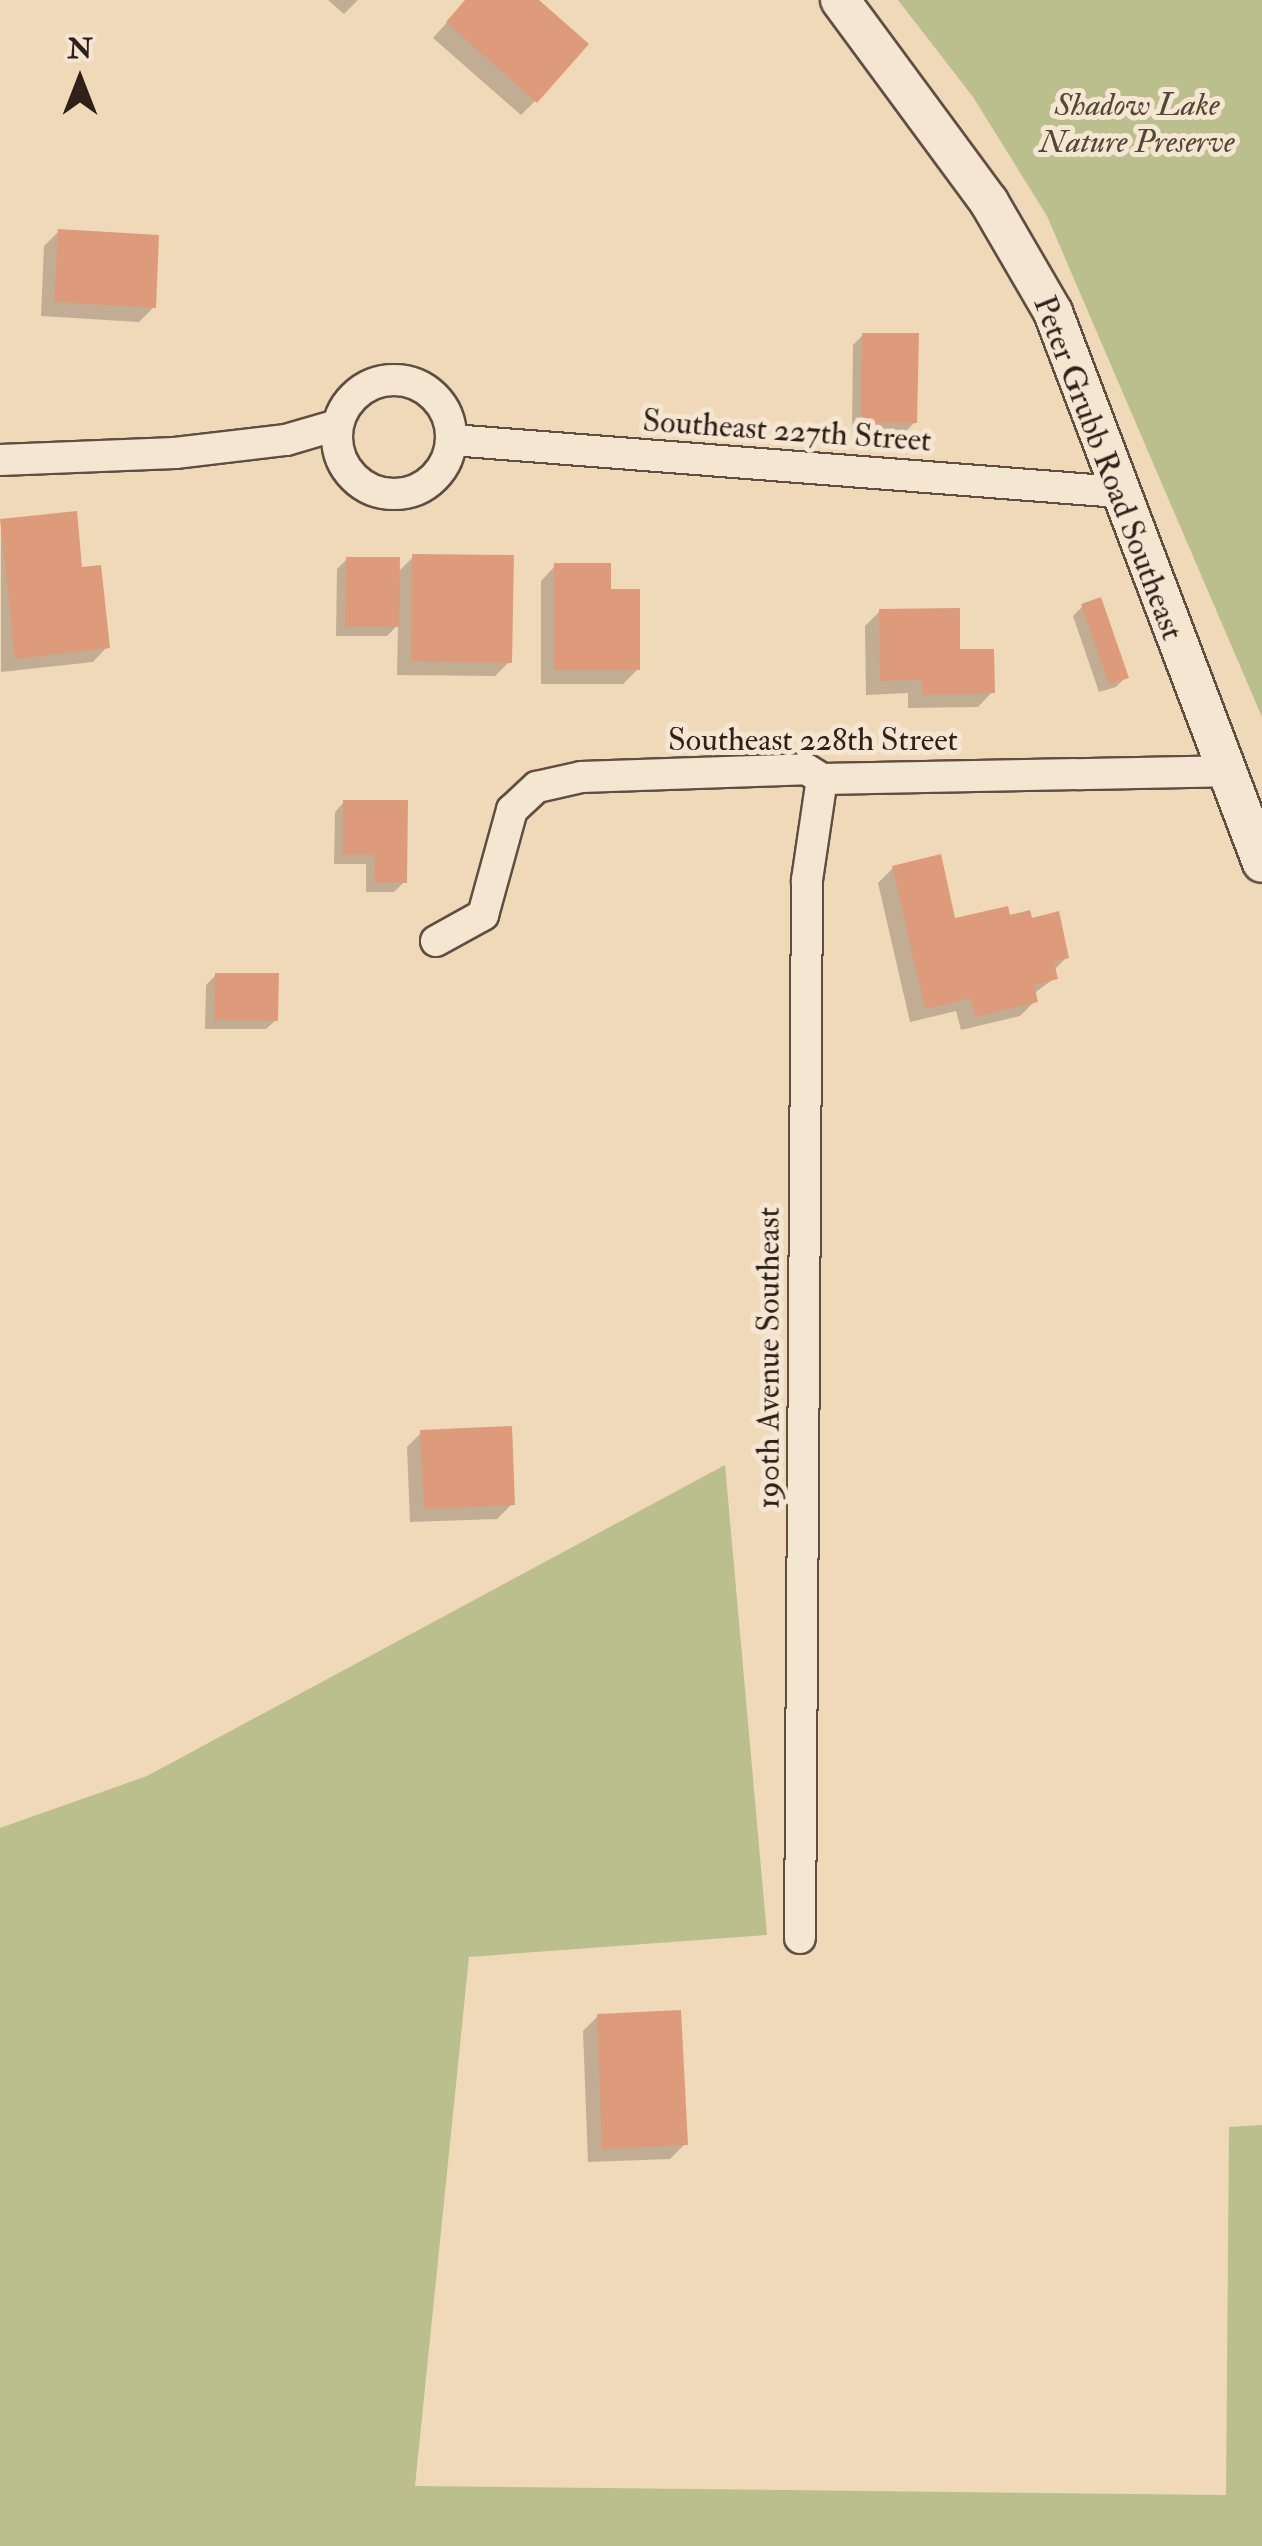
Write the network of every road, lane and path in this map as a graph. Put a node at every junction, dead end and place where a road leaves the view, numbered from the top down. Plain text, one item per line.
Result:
1 (840, 0) edge
2 (337, 425) junction
3 (452, 440) junction
4 (0, 460) edge
5 (1118, 492) junction
6 (1226, 771) junction
7 (822, 780) junction
8 (1262, 863) edge
9 (436, 942) dead end
10 (800, 1938) dead end

1 - 5 street, Peter Grubb Road Southeast
2 - 3 street
2 - 3 street
2 - 4 street
3 - 5 street, Southeast 227th Street
5 - 6 street, Peter Grubb Road Southeast
6 - 7 street, Southeast 228th Street
6 - 8 street, Peter Grubb Road Southeast
7 - 9 street, Southeast 228th Street
7 - 10 street, 190th Avenue Southeast

